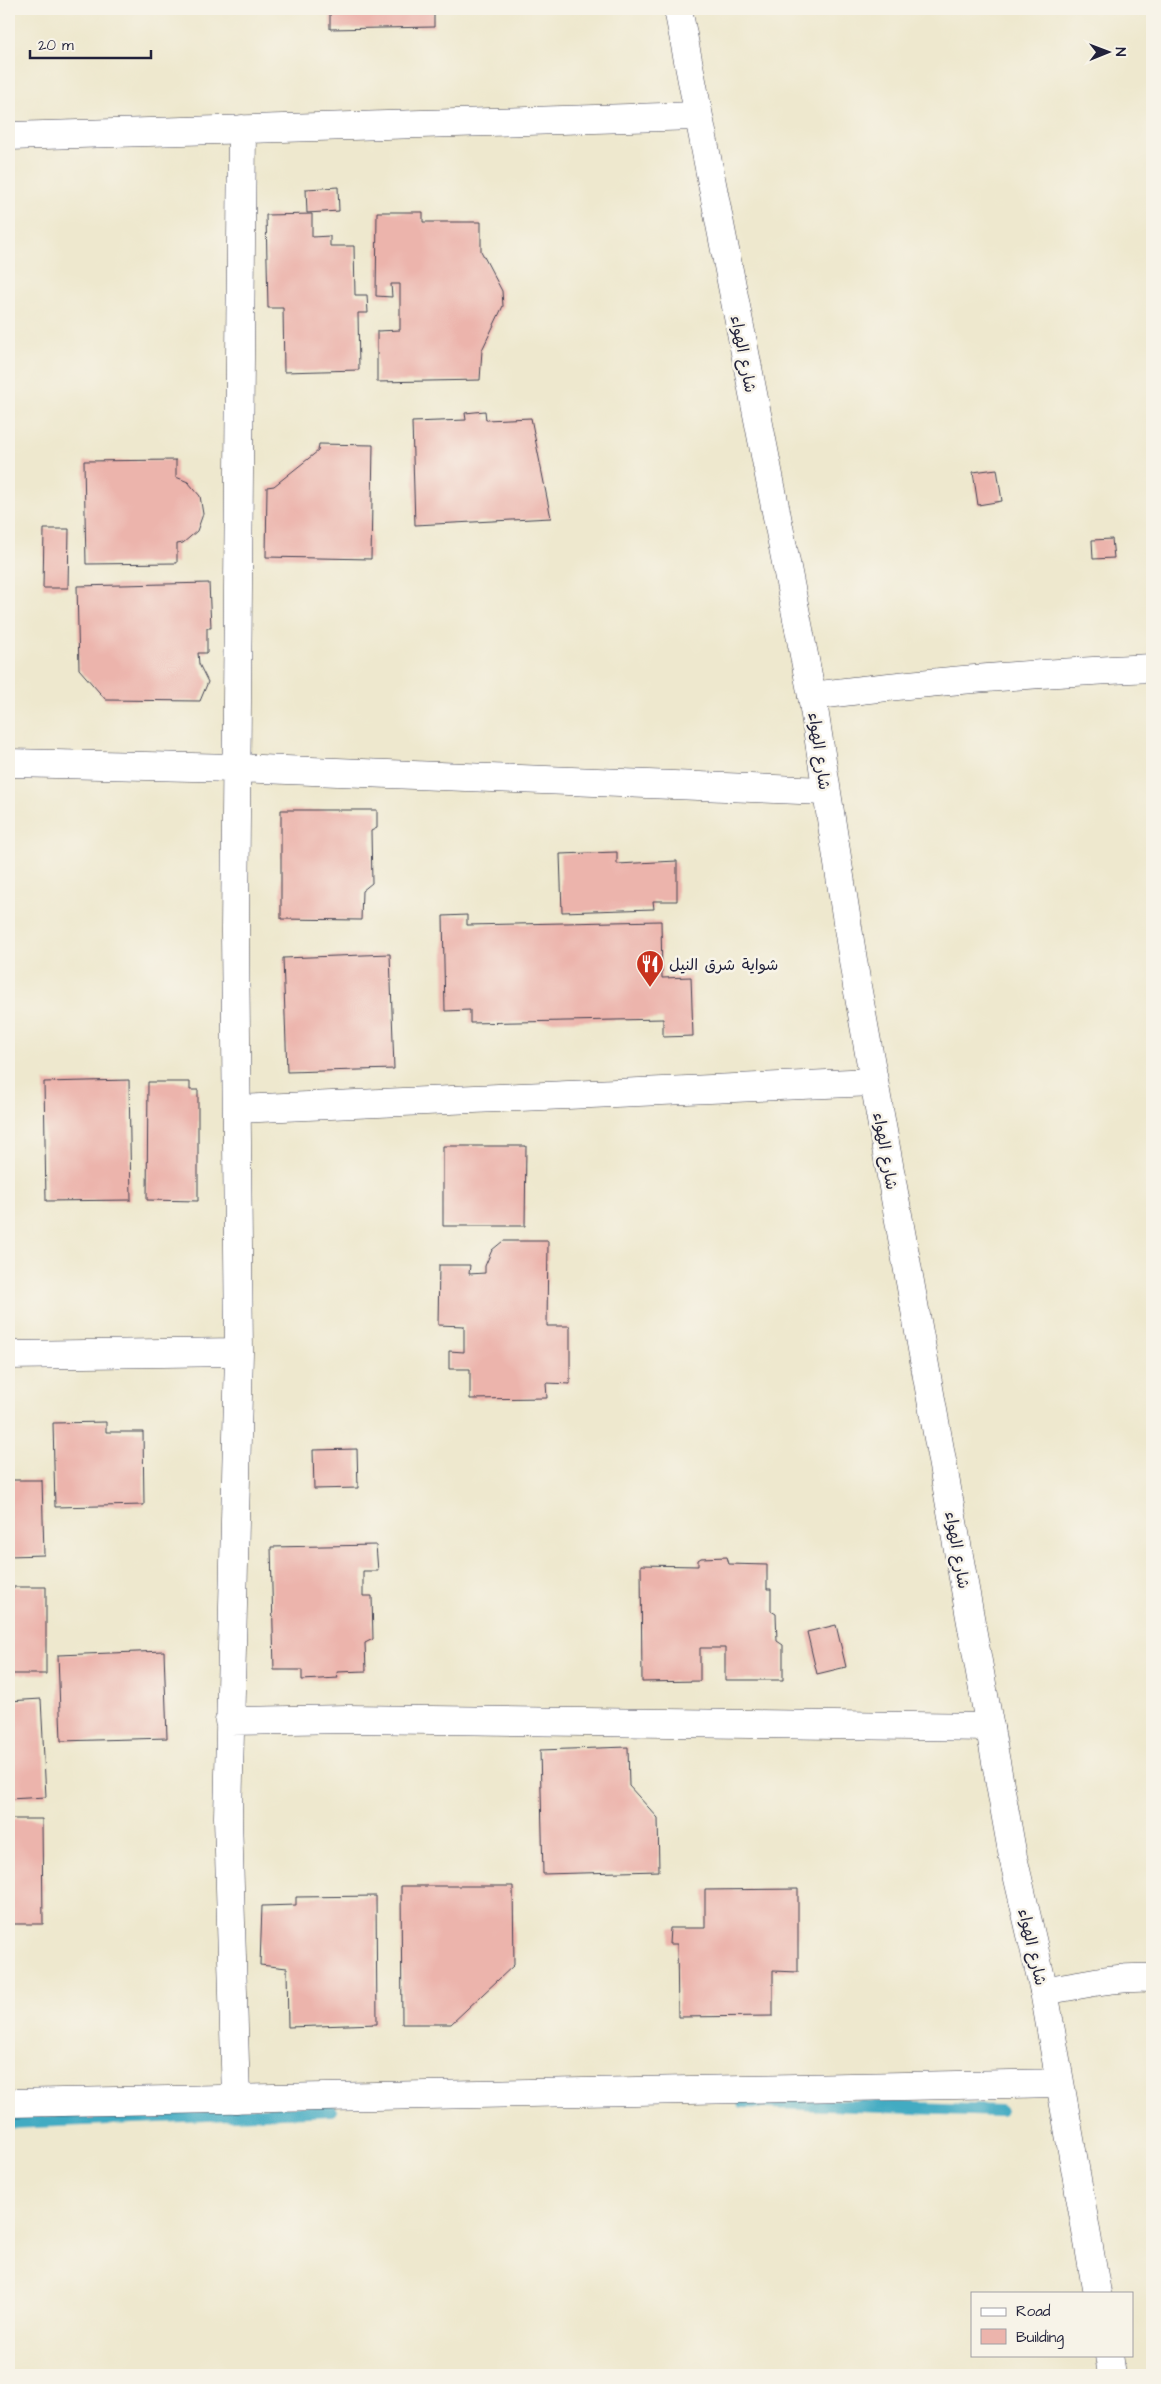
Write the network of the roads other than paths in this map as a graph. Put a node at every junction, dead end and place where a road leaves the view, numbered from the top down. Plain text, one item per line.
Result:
1 (678, 9) edge
2 (697, 116) junction
3 (242, 129) junction
4 (9, 136) edge
5 (1152, 668) edge
6 (812, 696) junction
7 (9, 763) edge
8 (237, 768) junction
9 (825, 791) junction
10 (874, 1082) junction
11 (237, 1109) junction
12 (239, 1352) junction
13 (9, 1355) edge
14 (229, 1721) junction
15 (990, 1727) junction
16 (1152, 1978) edge
17 (1044, 1991) junction
18 (1059, 2083) junction
19 (236, 2099) junction
20 (9, 2103) edge
21 (1097, 2292) edge
22 (1109, 2356) edge
23 (1112, 2375) edge

1 - 2 street, شارع الهواء
2 - 3 street
2 - 6 street, شارع الهواء
3 - 4 street
3 - 8 street
5 - 6 street
6 - 9 street, شارع الهواء
7 - 8 street
8 - 9 street
8 - 11 street
9 - 10 street, شارع الهواء
10 - 11 street
10 - 15 street, شارع الهواء
11 - 12 street
12 - 13 street
12 - 14 street
14 - 15 street
14 - 19 street
15 - 17 street, شارع الهواء
16 - 17 street
17 - 18 street, شارع الهواء
18 - 19 street
18 - 21 street, شارع الهواء
19 - 20 street
22 - 23 street

